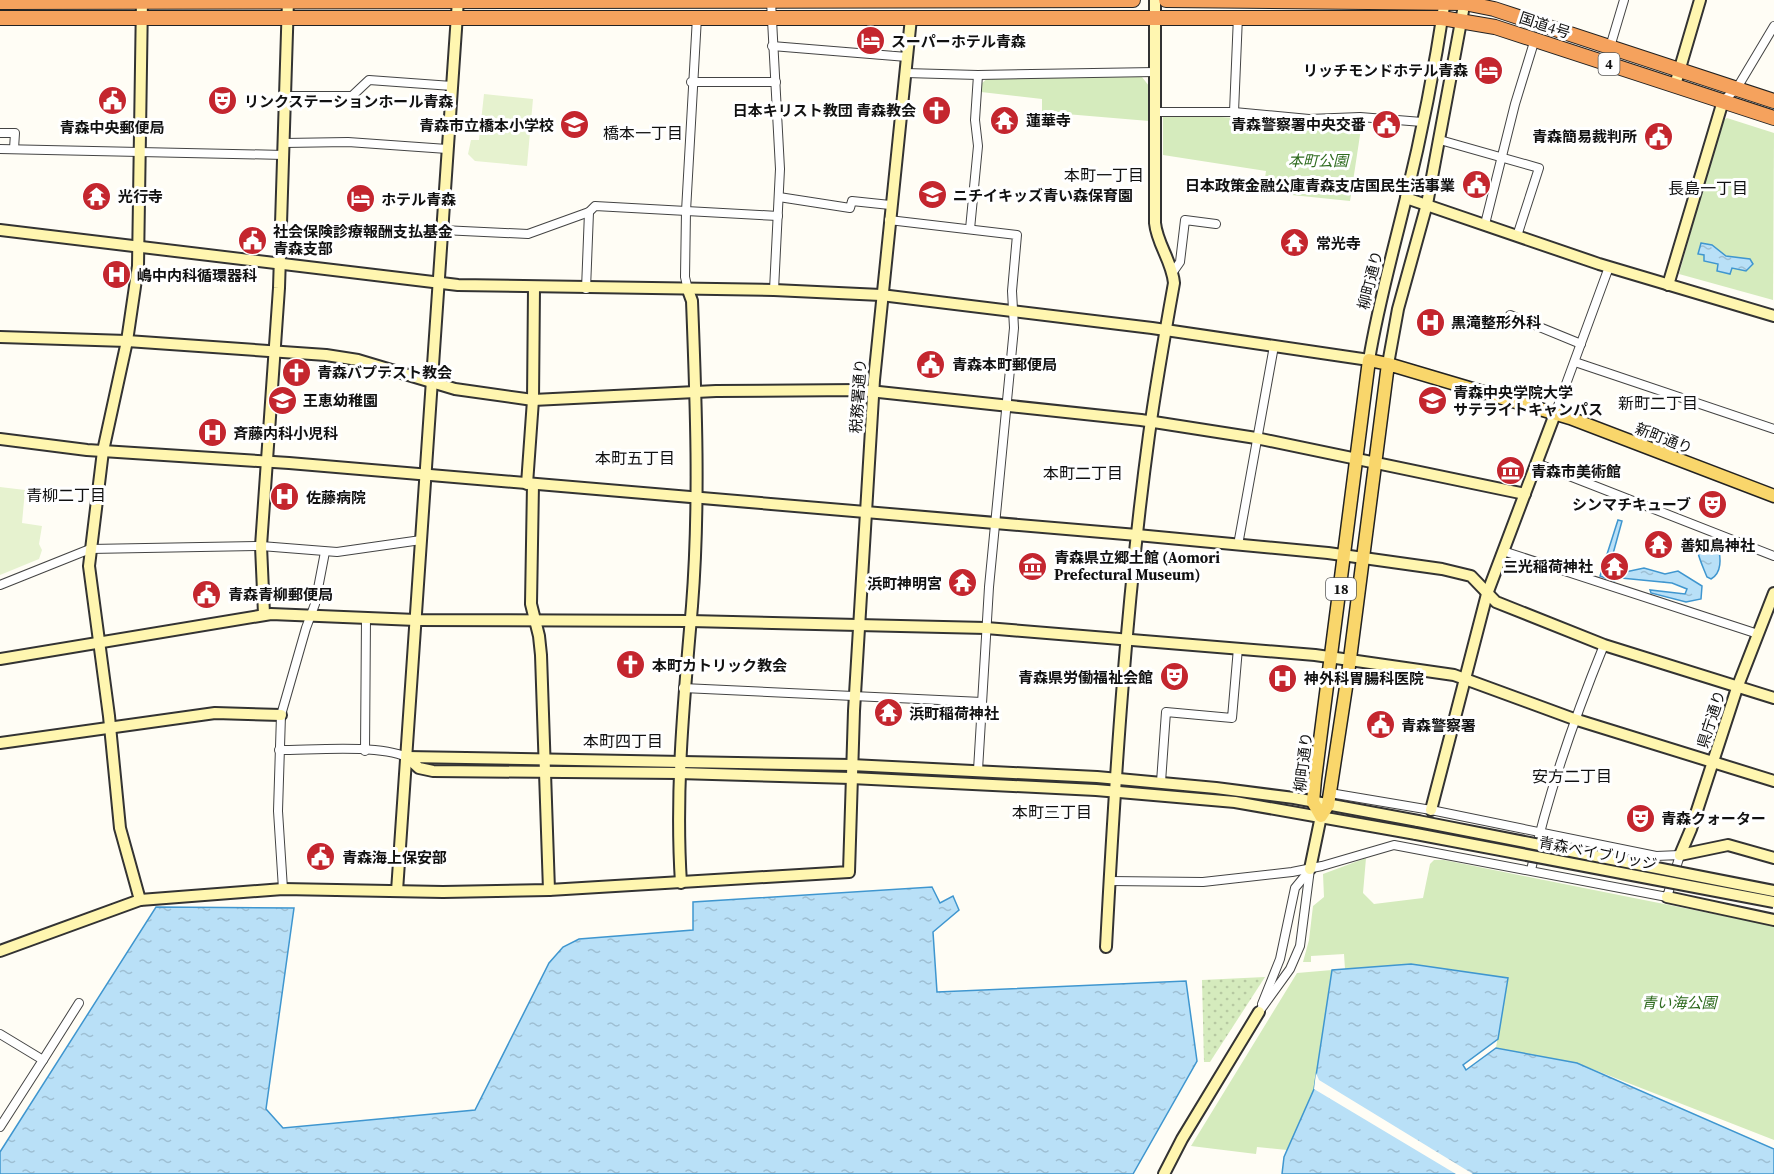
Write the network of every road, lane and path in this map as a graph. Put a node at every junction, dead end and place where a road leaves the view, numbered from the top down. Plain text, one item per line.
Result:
1 (288, 0) edge
2 (458, 0) edge
3 (536, 0) edge
4 (656, 0) edge
5 (771, 0) edge
6 (1026, 0) edge
7 (1132, 0) edge
8 (1155, 0) edge
9 (1166, 0) edge
10 (1322, 0) edge
11 (1624, 0) edge
12 (1700, 0) edge
13 (21, 1) edge
14 (142, 1) edge
15 (913, 1) edge
16 (1383, 1) edge
17 (1445, 1) edge
18 (0, 2) edge
19 (1465, 2) edge
20 (771, 16) junction
21 (1155, 16) junction
22 (1238, 16) junction
23 (142, 17) junction
24 (288, 17) junction
25 (457, 17) junction
26 (697, 17) junction
27 (0, 18) edge
28 (911, 18) junction
29 (1443, 18) junction
30 (1462, 19) junction
31 (1774, 26) edge
32 (1535, 39) junction
33 (772, 46) junction
34 (1610, 47) junction
35 (907, 57) junction
36 (1680, 69) junction
37 (1155, 72) junction
38 (905, 73) junction
39 (978, 75) junction
40 (692, 82) junction
41 (776, 82) junction
42 (1675, 85) junction
43 (452, 86) junction
44 (1737, 88) junction
45 (286, 96) junction
46 (1774, 100) edge
47 (1723, 101) junction
48 (1155, 112) junction
49 (1234, 112) junction
50 (1774, 118) edge
51 (1422, 122) junction
52 (0, 133) edge
53 (1440, 140) junction
54 (284, 143) junction
55 (0, 149) edge
56 (14, 149) junction
57 (447, 149) junction
58 (141, 153) junction
59 (284, 155) junction
60 (1502, 157) junction
61 (779, 197) junction
62 (1406, 198) junction
63 (1427, 204) junction
64 (890, 205) junction
65 (686, 211) junction
66 (589, 212) junction
67 (778, 216) junction
68 (889, 220) junction
69 (1216, 224) dead end
70 (1485, 224) junction
71 (970, 229) junction
72 (0, 230) edge
73 (442, 230) junction
74 (1517, 236) junction
75 (140, 248) junction
76 (280, 265) junction
77 (1609, 267) junction
78 (1173, 272) junction
79 (437, 283) junction
80 (1668, 285) junction
81 (534, 288) junction
82 (586, 289) junction
83 (688, 290) junction
84 (774, 290) junction
85 (881, 295) junction
86 (1013, 311) junction
87 (1510, 315) dead end
88 (1774, 316) edge
89 (1166, 330) junction
90 (0, 337) edge
91 (127, 341) junction
92 (1581, 344) junction
93 (1274, 346) junction
94 (274, 350) junction
95 (1369, 360) junction
96 (1575, 362) junction
97 (1388, 364) junction
98 (433, 384) junction
99 (873, 391) junction
100 (697, 392) junction
101 (533, 400) junction
102 (1006, 405) junction
103 (1555, 414) junction
104 (1151, 421) junction
105 (1774, 429) edge
106 (1256, 438) junction
107 (0, 439) edge
108 (103, 451) junction
109 (1358, 459) junction
110 (268, 461) junction
111 (1376, 463) junction
112 (1536, 463) junction
113 (427, 475) junction
114 (530, 484) junction
115 (1525, 494) junction
116 (1774, 496) edge
117 (695, 498) junction
118 (864, 511) junction
119 (994, 522) junction
120 (1137, 535) junction
121 (421, 540) junction
122 (1238, 545) junction
123 (261, 546) junction
124 (90, 549) junction
125 (1503, 551) junction
126 (325, 552) junction
127 (1346, 555) junction
128 (1774, 556) edge
129 (1364, 558) junction
130 (0, 585) edge
131 (1774, 593) edge
132 (1487, 594) junction
133 (264, 614) junction
134 (310, 616) junction
135 (366, 618) junction
136 (416, 620) junction
137 (690, 621) junction
138 (535, 622) junction
139 (858, 626) junction
140 (986, 628) junction
141 (1758, 634) junction
142 (1127, 639) junction
143 (98, 640) junction
144 (1604, 645) junction
145 (1238, 648) junction
146 (1333, 657) junction
147 (0, 659) edge
148 (1350, 660) junction
149 (1466, 679) junction
150 (683, 688) junction
151 (1737, 688) junction
152 (855, 695) junction
153 (1774, 698) edge
154 (982, 702) junction
155 (281, 715) junction
156 (1574, 719) junction
157 (111, 727) junction
158 (0, 743) edge
159 (279, 750) junction
160 (365, 750) junction
161 (407, 757) junction
162 (543, 760) junction
163 (679, 761) junction
164 (1713, 762) junction
165 (851, 765) junction
166 (978, 770) junction
167 (543, 773) junction
168 (678, 773) junction
169 (851, 778) junction
170 (1116, 779) junction
171 (1161, 782) junction
172 (1774, 782) edge
173 (1115, 792) junction
174 (1313, 802) junction
175 (1326, 804) junction
176 (1431, 810) junction
177 (1540, 832) junction
178 (1680, 855) junction
179 (1774, 858) edge
180 (1309, 870) junction
181 (1531, 870) junction
182 (1110, 881) junction
183 (681, 883) junction
184 (283, 889) junction
185 (549, 890) junction
186 (397, 891) junction
187 (1774, 891) edge
188 (1667, 897) junction
189 (140, 900) junction
190 (1774, 902) edge
191 (1774, 920) edge
192 (1106, 948) dead end
193 (0, 951) edge
194 (79, 1003) dead end
195 (1259, 1012) junction
196 (0, 1034) edge
197 (43, 1060) junction
198 (0, 1126) edge
199 (1164, 1174) edge

1 - 2 highway
1 - 14 highway
1 - 24 street
2 - 3 highway
2 - 25 street
3 - 4 highway
4 - 5 highway
5 - 15 highway
5 - 20 street
6 - 7 highway
6 - 15 highway
8 - 21 street
9 - 10 highway, 国道4号 / 4
10 - 16 highway, 国道4号 / 4
11 - 34 street
12 - 36 street
13 - 14 highway
13 - 18 highway
14 - 23 street
15 - 28 highway
16 - 17 highway, 国道4号 / 4
17 - 19 highway, 国道4号 / 4
17 - 29 street, 柳町通り
19 - 30 street, 柳町通り
19 - 34 highway, 国道4号 / 4
20 - 26 highway, 国道4号 / 4
20 - 28 highway, 国道4号 / 4
20 - 33 street
21 - 22 highway, 国道4号 / 4
21 - 28 highway, 国道4号 / 4
21 - 37 street
22 - 29 highway, 国道4号 / 4
22 - 49 street
23 - 24 highway, 国道4号 / 4
23 - 27 highway, 国道4号 / 4
23 - 58 street
24 - 25 highway, 国道4号 / 4
24 - 45 street
25 - 26 highway, 国道4号 / 4
25 - 43 street
26 - 40 street
28 - 35 street, 税務署通り
29 - 30 highway, 国道4号 / 4
29 - 51 street, 柳町通り
30 - 32 highway, 国道4号 / 4
30 - 53 street, 柳町通り
31 - 44 street
32 - 42 highway, 国道4号 / 4
32 - 60 street
33 - 35 street
33 - 41 street
34 - 36 highway, 国道4号 / 4
35 - 38 street, 税務署通り
36 - 42 street
36 - 44 highway, 国道4号 / 4
37 - 39 street
37 - 48 street
38 - 39 street
38 - 64 street, 税務署通り
39 - 71 street
40 - 41 street
40 - 65 street
41 - 61 street
42 - 47 highway, 国道4号 / 4
43 - 45 street
43 - 57 street
44 - 46 highway, 国道4号 / 4
44 - 47 street
45 - 54 street
47 - 50 highway, 国道4号 / 4
47 - 80 street
48 - 49 street
48 - 78 street
49 - 51 street
51 - 62 street, 柳町通り
52 - 56 street
53 - 60 street
53 - 63 street, 柳町通り
54 - 57 street
54 - 59 street
55 - 56 street
56 - 58 street
57 - 73 street
58 - 59 street
58 - 75 street
59 - 76 street
60 - 70 street
60 - 74 street
61 - 64 street
61 - 67 street
62 - 63 street
62 - 95 street, 柳町通り
63 - 70 street
63 - 97 street, 柳町通り
64 - 68 street, 税務署通り
65 - 66 street
65 - 67 street
65 - 83 street
66 - 73 street
66 - 82 street
67 - 84 street
68 - 71 street
68 - 85 street, 税務署通り
69 - 78 street
70 - 74 street
71 - 86 street
72 - 75 street
73 - 79 street
74 - 77 street
75 - 76 street
75 - 91 street
76 - 79 street
76 - 94 street
77 - 80 street
77 - 92 street
78 - 89 street
79 - 81 street
79 - 98 street
80 - 88 street
81 - 82 street
81 - 101 street
82 - 83 street
83 - 84 street
83 - 100 street
84 - 85 street
85 - 86 street
85 - 99 street, 税務署通り
86 - 89 street
86 - 102 street
87 - 92 street
89 - 93 street
89 - 104 street
90 - 91 street
91 - 94 street
91 - 108 street
92 - 96 street
93 - 95 street
93 - 106 street
94 - 98 street
94 - 110 street
95 - 97 main road, 新町通り
95 - 109 main road, 柳町通り / 18
96 - 103 street
96 - 105 street
97 - 103 main road, 新町通り
97 - 111 main road, 柳町通り / 18
98 - 101 street
98 - 113 street
99 - 100 street
99 - 102 street
99 - 118 street, 税務署通り
100 - 101 street
100 - 117 street
101 - 114 street
102 - 104 street
102 - 119 street
103 - 112 street
103 - 116 main road, 新町通り
104 - 106 street
104 - 120 street
106 - 109 street
106 - 122 street
107 - 108 street
108 - 110 street
108 - 124 street
109 - 111 street
109 - 127 main road, 柳町通り / 18
110 - 113 street
110 - 123 street
111 - 115 street
111 - 129 main road, 柳町通り / 18
112 - 115 street
112 - 128 street
113 - 114 street
113 - 121 street
114 - 117 street
114 - 138 street
115 - 125 street
117 - 118 street
117 - 137 street
118 - 119 street
118 - 139 street, 税務署通り
119 - 120 street
119 - 140 street
120 - 122 street
120 - 142 street
121 - 126 street
121 - 136 street
122 - 127 street
123 - 124 street
123 - 126 street
123 - 133 street
124 - 130 street
124 - 143 street
125 - 132 street
125 - 141 street
126 - 134 street
127 - 129 street
127 - 146 main road, 柳町通り / 18
129 - 132 street
129 - 148 main road, 柳町通り / 18
131 - 141 street, 県庁通り
132 - 144 street
132 - 149 street
133 - 134 street
133 - 143 street
134 - 135 street
134 - 155 street
135 - 136 street
135 - 160 street
136 - 138 street
136 - 161 street
137 - 138 street
137 - 139 street
137 - 150 street
138 - 162 street
139 - 140 street
139 - 152 street, 税務署通り
140 - 142 street
140 - 154 street
141 - 151 street, 県庁通り
142 - 145 street
142 - 170 street
143 - 147 street
143 - 157 street
144 - 151 street
144 - 156 street
145 - 146 street
145 - 171 street
146 - 148 street
146 - 174 main road, 柳町通り / 18
148 - 149 street
148 - 175 main road, 柳町通り / 18
149 - 156 street
149 - 176 street
150 - 152 street
150 - 163 street
151 - 153 street
151 - 164 street, 県庁通り
152 - 154 street
152 - 165 street, 税務署通り
154 - 166 street
155 - 157 street
155 - 159 street
156 - 164 street
156 - 177 street
157 - 158 street
157 - 189 street
159 - 160 street
159 - 184 street
160 - 161 street
161 - 162 street
161 - 167 street
161 - 186 street
162 - 163 street
162 - 167 street
163 - 165 street
163 - 168 street
164 - 172 street
164 - 178 street, 県庁通り
165 - 166 street
165 - 169 street, 税務署通り
166 - 170 street
167 - 168 street
167 - 185 street
168 - 169 street
168 - 183 street
169 - 173 street
169 - 183 street, 税務署通り
170 - 171 street
170 - 173 street
171 - 174 street
173 - 175 street
173 - 182 street
174 - 175 main road, 柳町通り
175 - 176 street
175 - 180 street
175 - 187 street, 青森ベイブリッジ, bridge
175 - 190 street, 青森ベイブリッジ, bridge
176 - 177 street
177 - 178 street
177 - 181 street
178 - 179 street
178 - 188 street
180 - 181 street
180 - 182 street
180 - 195 street
180 - 195 street
181 - 188 street
182 - 192 street
183 - 185 street, 税務署通り
184 - 186 street, 税務署通り
184 - 189 street, 税務署通り
185 - 186 street, 税務署通り
188 - 191 street
189 - 193 street, 税務署通り
194 - 197 street
195 - 199 street
196 - 197 street
197 - 198 street

